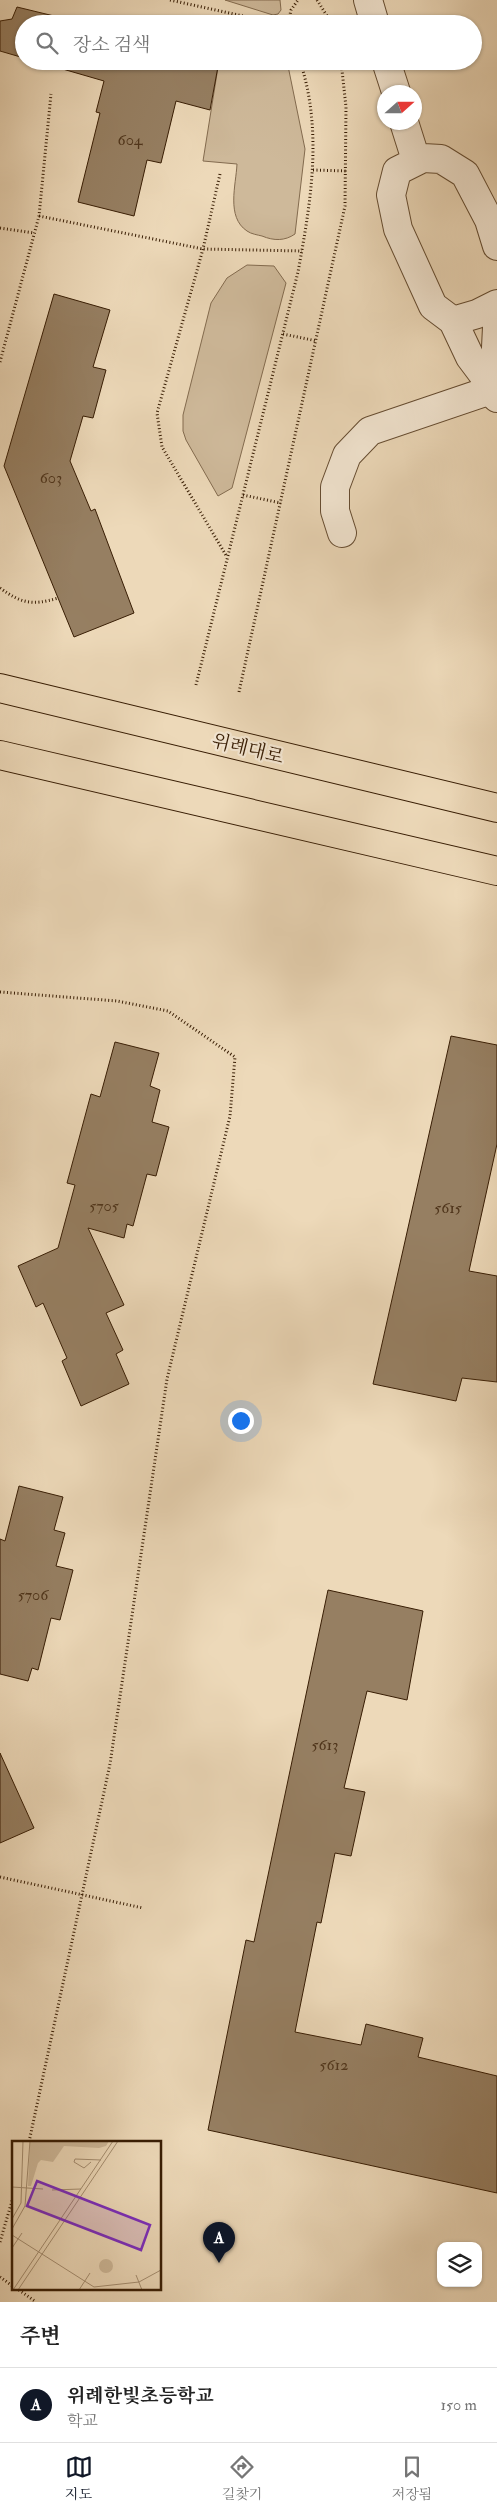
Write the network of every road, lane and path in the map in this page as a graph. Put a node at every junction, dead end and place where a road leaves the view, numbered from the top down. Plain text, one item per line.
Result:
1 (170, 0) edge
2 (298, 0) edge
3 (318, 0) edge
4 (368, 0) edge
5 (238, 15) edge
6 (290, 15) edge
7 (327, 15) edge
8 (372, 15) edge
9 (302, 70) edge
10 (342, 70) edge
11 (389, 70) edge
12 (394, 85) edge
13 (52, 94) dead end
14 (407, 130) edge
15 (416, 160) junction
16 (313, 170) junction
17 (347, 171) junction
18 (220, 174) dead end
19 (39, 216) junction
20 (0, 228) edge
21 (34, 233) junction
22 (497, 246) edge
23 (203, 249) junction
24 (302, 251) junction
25 (497, 304) edge
26 (452, 321) junction
27 (497, 327) edge
28 (282, 334) junction
29 (317, 341) junction
30 (0, 362) edge
31 (496, 394) edge
32 (243, 495) junction
33 (281, 503) junction
34 (342, 533) dead end
35 (228, 558) junction
36 (0, 588) edge
37 (58, 598) dead end
38 (196, 685) dead end
39 (0, 688) edge
40 (240, 692) dead end
41 (0, 755) edge
42 (492, 802) edge
43 (497, 871) edge
44 (0, 992) edge
45 (0, 1877) edge
46 (82, 1896) junction
47 (142, 1908) dead end
48 (28, 2141) edge
49 (12, 2201) edge
50 (0, 2242) edge
51 (0, 2277) edge
52 (12, 2286) edge
53 (18, 2290) edge
54 (36, 2302) edge

1 - 5 path
2 - 6 path
3 - 7 path
4 - 8 street
9 - 16 path
10 - 17 path
11 - 12 street
13 - 19 path
14 - 15 street
15 - 22 street
15 - 26 street
16 - 17 path
16 - 24 path
17 - 29 path
18 - 23 path
19 - 21 path
19 - 23 path
20 - 21 path
21 - 30 path
23 - 24 path
23 - 35 path
24 - 28 path
25 - 26 street
26 - 31 street
27 - 31 street
28 - 29 path
28 - 32 path
29 - 33 path
31 - 34 street
32 - 33 path
32 - 35 path
33 - 40 path
35 - 38 path
36 - 37 path
39 - 42 main road, 위례대로
41 - 43 main road
44 - 46 path
45 - 46 path
46 - 47 path
46 - 48 path
49 - 50 path
51 - 52 path
53 - 54 path

